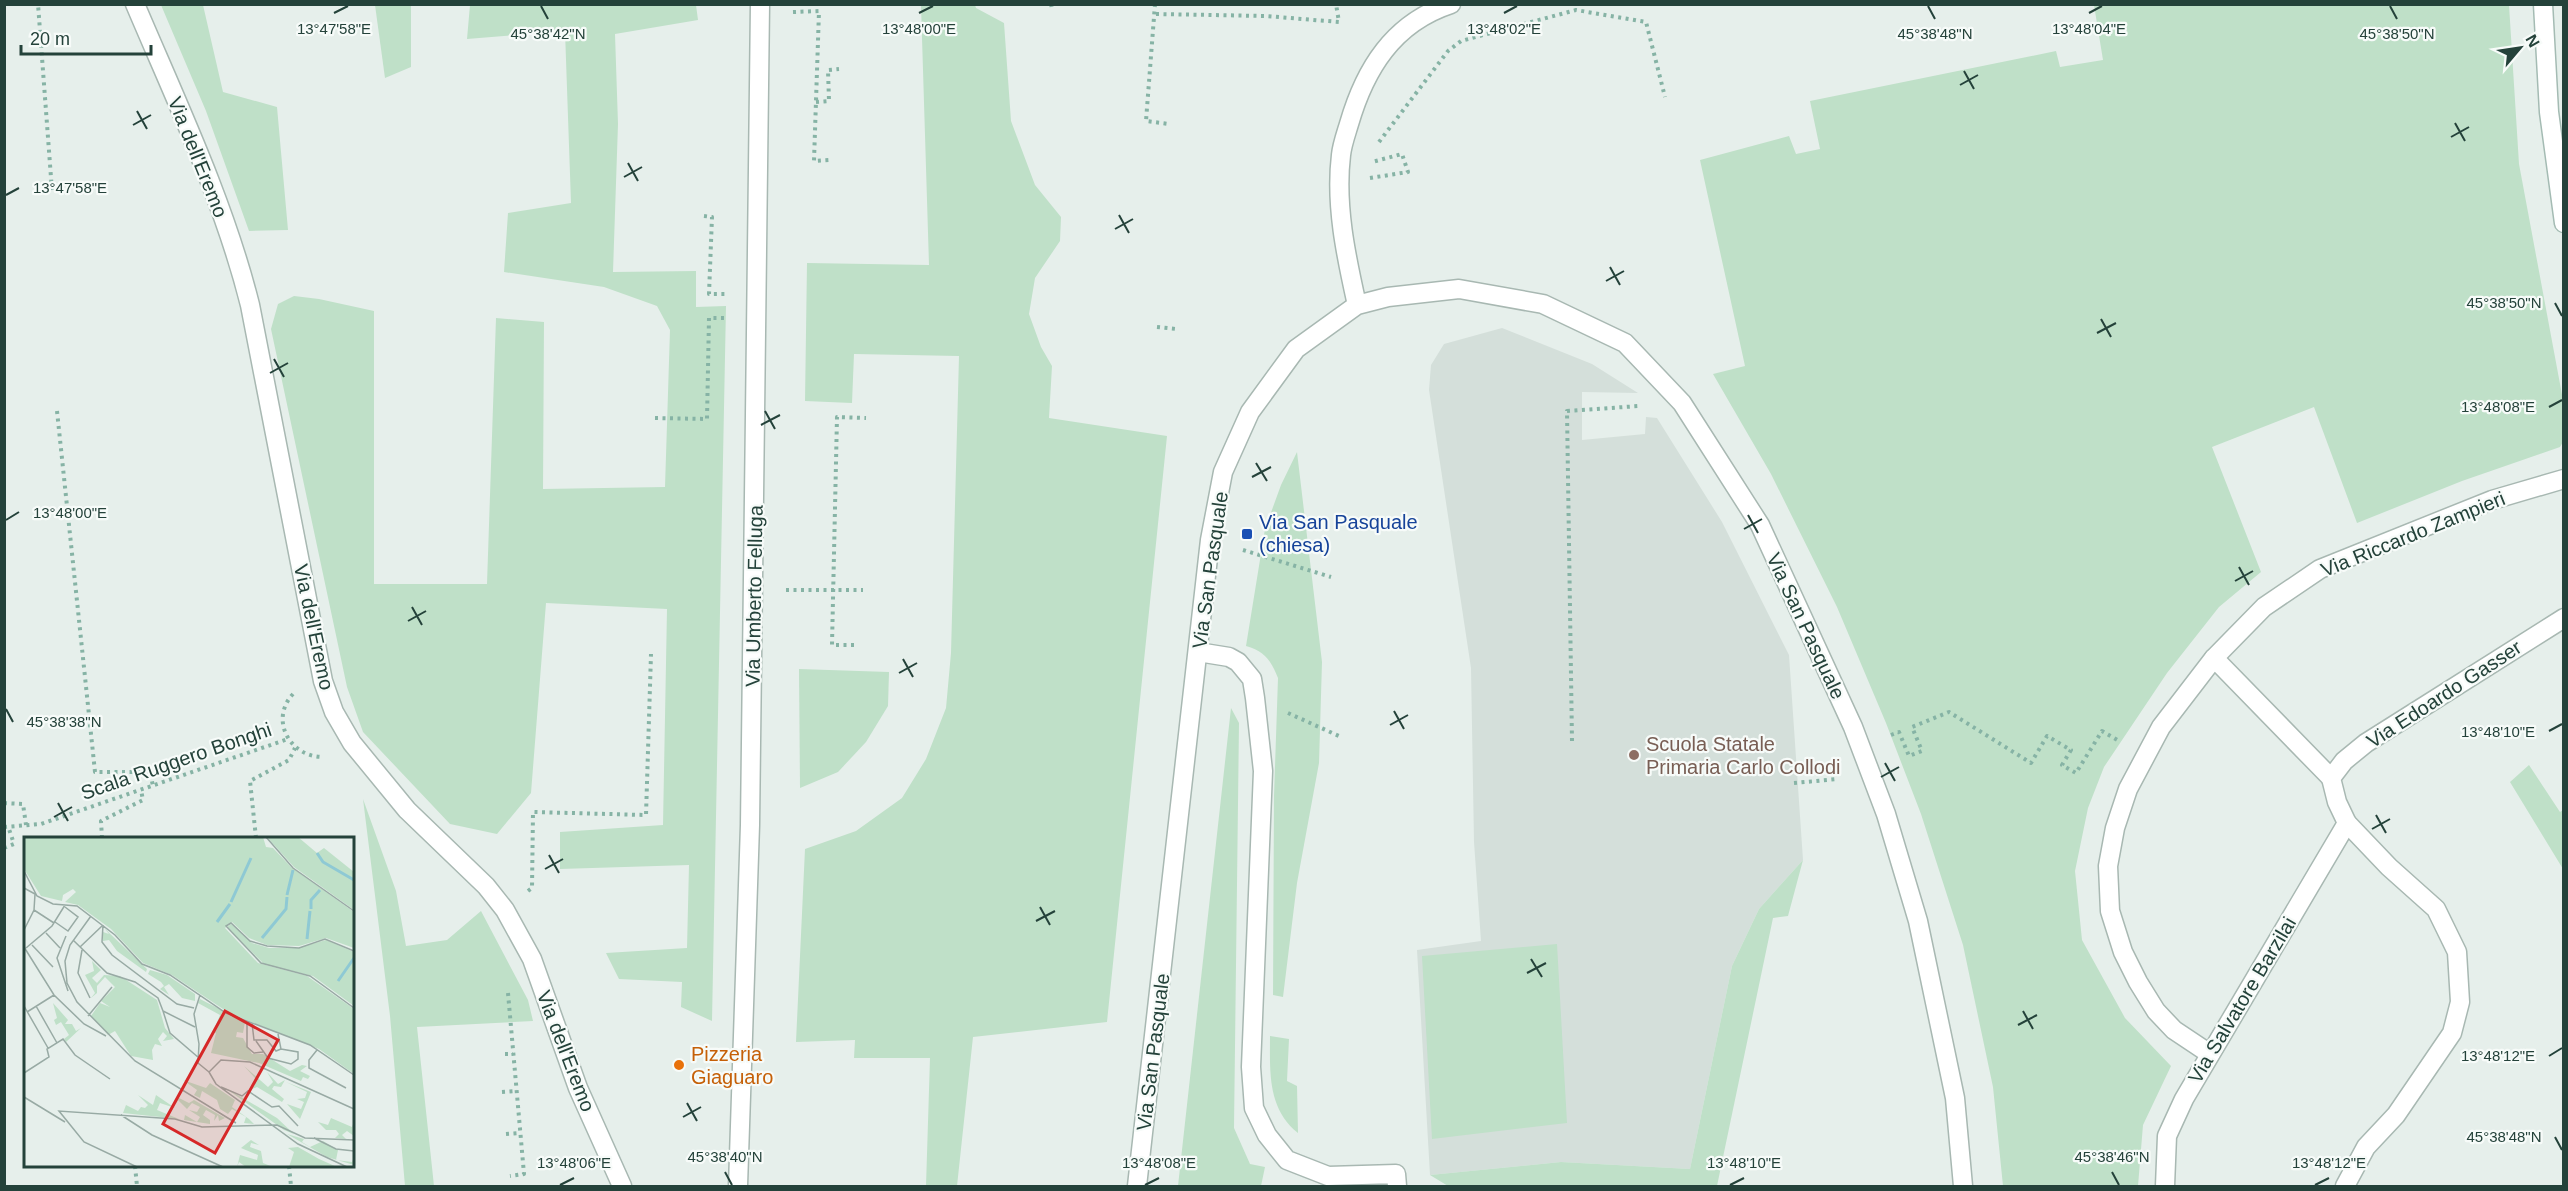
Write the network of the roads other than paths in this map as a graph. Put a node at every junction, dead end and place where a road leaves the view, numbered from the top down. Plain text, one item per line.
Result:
1 (135, 4) edge
2 (760, 4) edge
3 (1451, 4) edge
4 (2543, 4) edge
5 (2564, 223) edge
6 (1357, 305) junction
7 (2564, 479) edge
8 (2564, 618) edge
9 (1198, 652) junction
10 (2214, 658) junction
11 (2331, 778) junction
12 (2348, 823) junction
13 (2210, 1054) junction
14 (622, 1186) edge
15 (738, 1186) edge
16 (1137, 1186) edge
17 (1397, 1186) edge
18 (1963, 1186) edge
19 (2165, 1186) edge
20 (2345, 1186) edge

1 - 14 street, Via dell'Eremo
2 - 15 street, Via Umberto Felluga
3 - 6 street
4 - 5 street
6 - 9 street, Via San Pasquale
6 - 18 street, Via San Pasquale
7 - 10 street, Via Riccardo Zampieri
8 - 11 street, Via Edoardo Gasser
9 - 16 street, Via San Pasquale
9 - 17 street
10 - 11 street
10 - 13 street, Via Riccardo Zampieri
11 - 12 street
12 - 13 street, Via Salvatore Barzilai
12 - 20 street
13 - 19 street, Via Salvatore Barzilai

